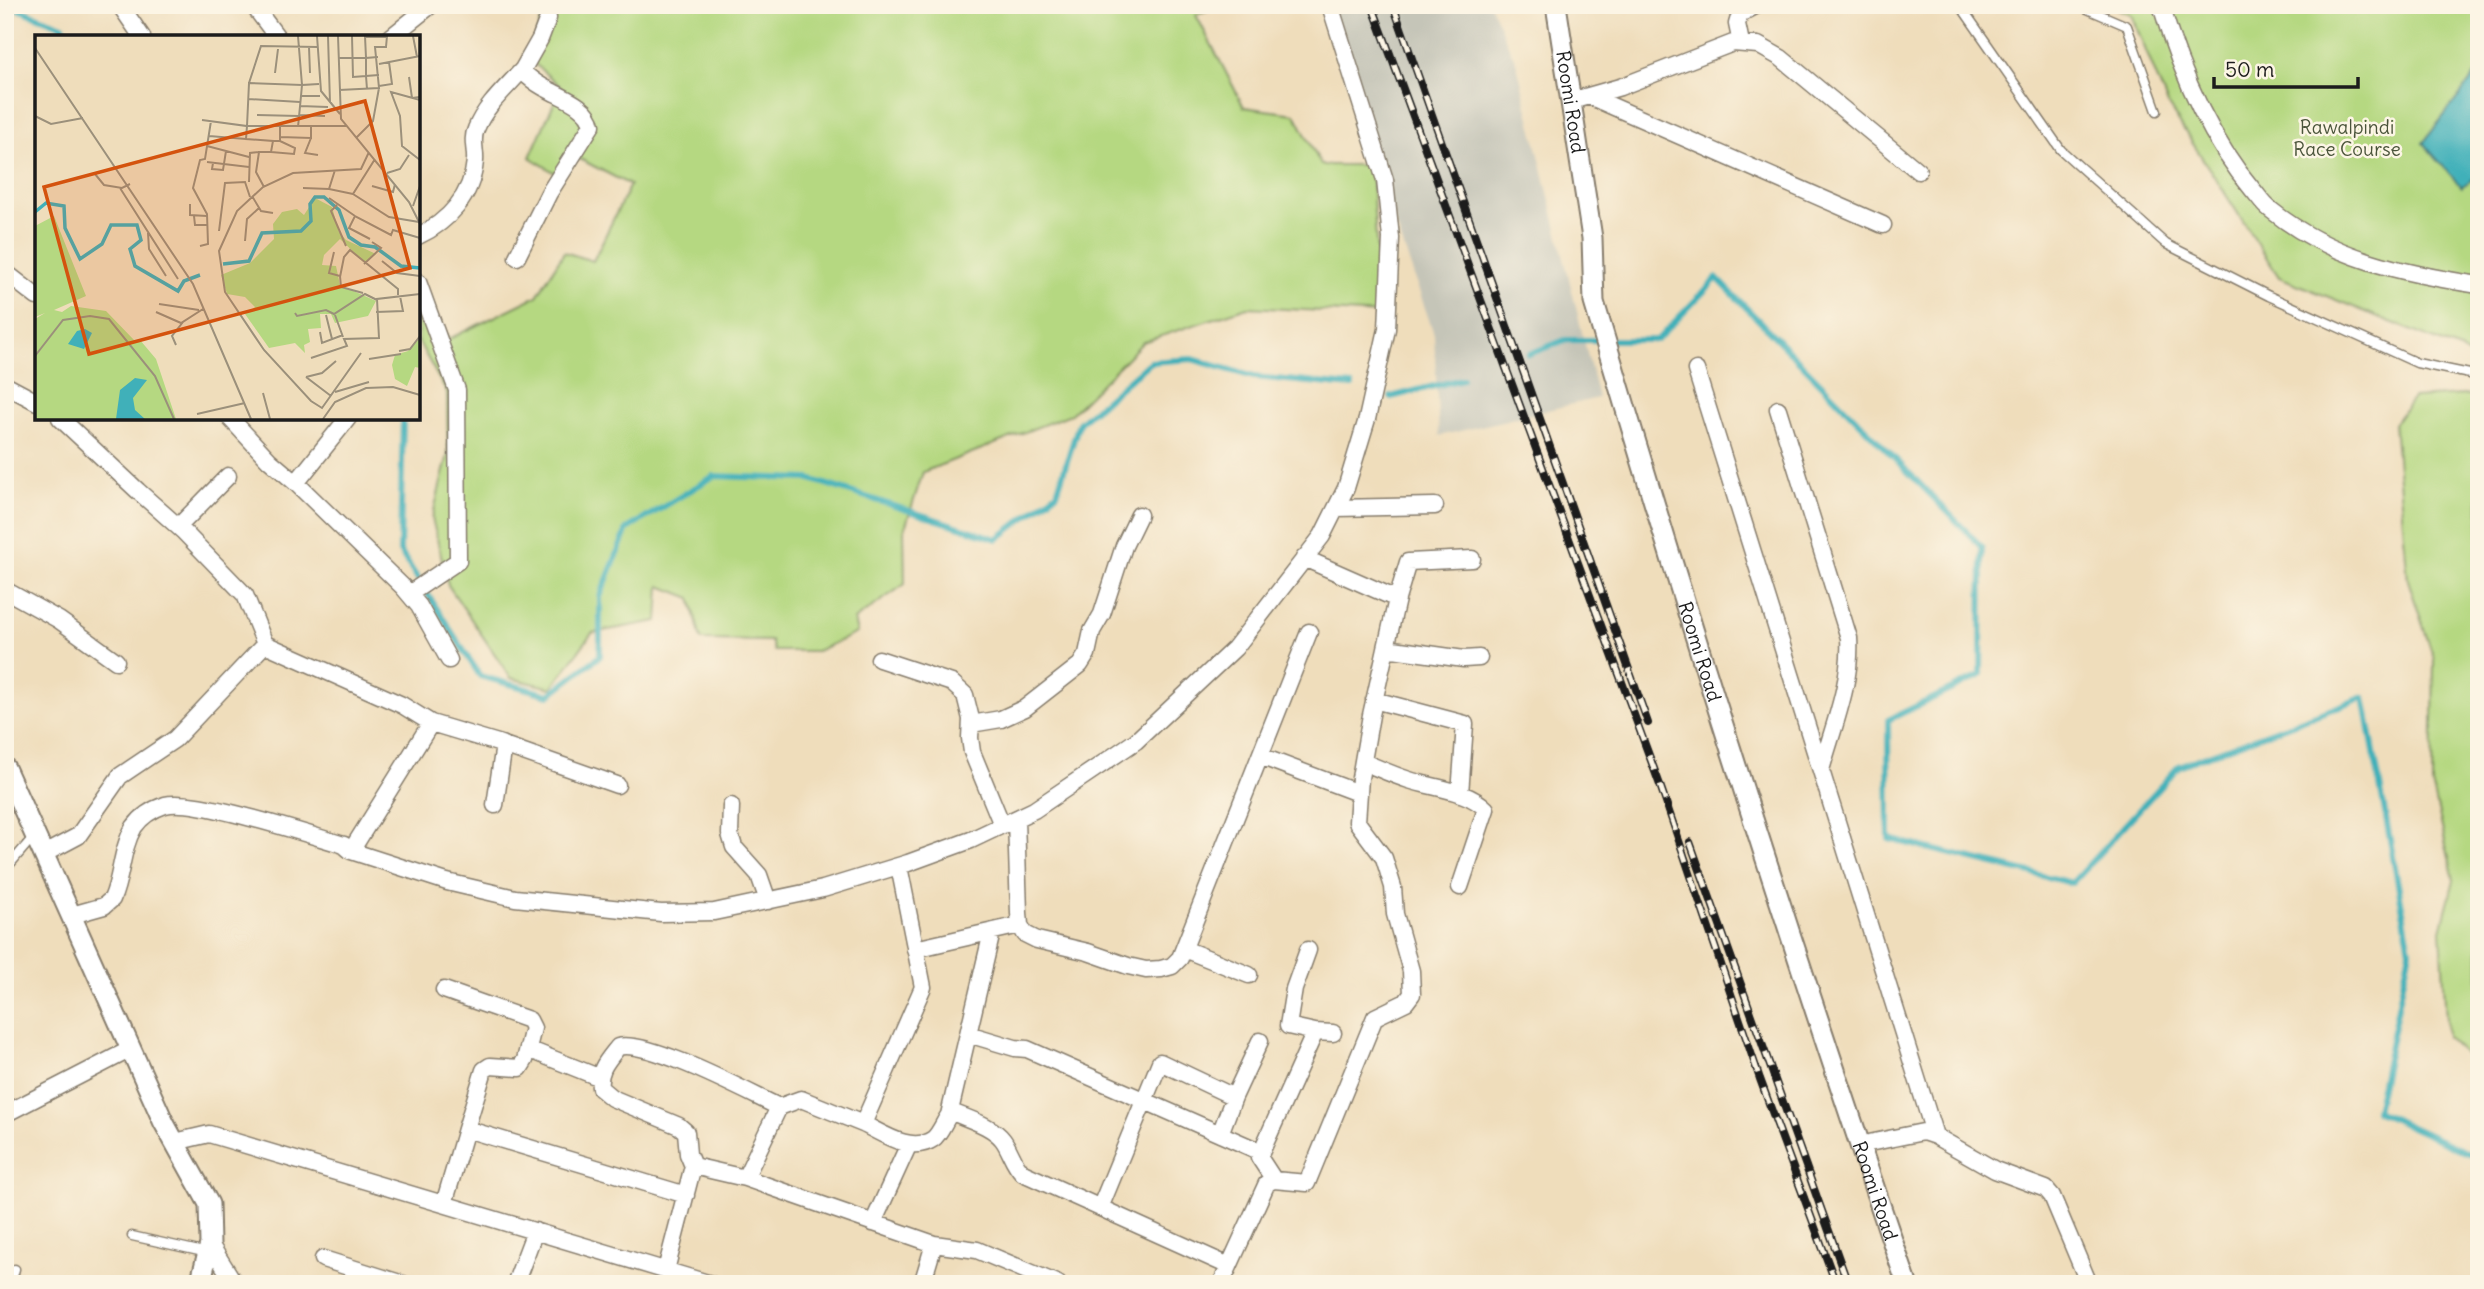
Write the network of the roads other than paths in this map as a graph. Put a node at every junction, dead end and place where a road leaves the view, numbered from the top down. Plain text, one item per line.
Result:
1 (120, 5) edge
2 (253, 5) edge
3 (430, 5) edge
4 (543, 5) edge
5 (1330, 5) edge
6 (1556, 5) edge
7 (1757, 5) edge
8 (1960, 5) edge
9 (2078, 5) edge
10 (2161, 5) edge
11 (141, 35) edge
12 (276, 35) edge
13 (393, 35) edge
14 (1741, 43) junction
15 (523, 69) junction
16 (1580, 98) junction
17 (2157, 111) dead end
18 (1918, 171) dead end
19 (1883, 225) dead end
20 (420, 235) edge
21 (517, 257) dead end
22 (5, 272) edge
23 (2479, 285) edge
24 (420, 288) edge
25 (35, 295) edge
26 (1696, 370) dead end
27 (2479, 376) edge
28 (5, 385) edge
29 (35, 401) edge
30 (1778, 409) dead end
31 (62, 420) edge
32 (232, 420) edge
33 (346, 420) edge
34 (228, 476) dead end
35 (296, 482) junction
36 (1434, 506) dead end
37 (1336, 508) junction
38 (1139, 515) dead end
39 (178, 526) junction
40 (1304, 558) junction
41 (1472, 559) dead end
42 (5, 590) edge
43 (409, 594) junction
44 (1397, 599) junction
45 (1309, 632) dead end
46 (265, 643) junction
47 (1386, 648) junction
48 (1479, 658) dead end
49 (879, 659) dead end
50 (449, 660) dead end
51 (116, 662) dead end
52 (1374, 700) junction
53 (430, 723) junction
54 (971, 724) junction
55 (504, 745) junction
56 (1260, 756) junction
57 (1363, 762) junction
58 (5, 768) edge
59 (1821, 770) junction
60 (617, 785) dead end
61 (1359, 793) junction
62 (1460, 794) junction
63 (495, 805) dead end
64 (731, 806) dead end
65 (1009, 822) junction
66 (35, 834) junction
67 (351, 850) junction
68 (44, 854) junction
69 (898, 866) junction
70 (5, 870) edge
71 (1460, 887) dead end
72 (768, 901) junction
73 (72, 915) junction
74 (1020, 925) junction
75 (992, 932) junction
76 (915, 949) junction
77 (1184, 949) junction
78 (1308, 950) dead end
79 (1250, 975) dead end
80 (444, 990) dead end
81 (1315, 1032) junction
82 (1333, 1032) dead end
83 (968, 1034) junction
84 (1260, 1041) dead end
85 (131, 1049) junction
86 (528, 1049) junction
87 (598, 1077) junction
88 (1234, 1097) junction
89 (1144, 1102) junction
90 (779, 1107) junction
91 (7, 1110) edge
92 (950, 1111) junction
93 (863, 1124) junction
94 (466, 1129) junction
95 (1220, 1134) junction
96 (1935, 1136) junction
97 (175, 1142) junction
98 (909, 1144) junction
99 (1859, 1145) junction
100 (1261, 1152) junction
101 (693, 1166) junction
102 (745, 1178) junction
103 (1274, 1180) junction
104 (686, 1195) junction
105 (444, 1204) junction
106 (1100, 1208) junction
107 (873, 1223) junction
108 (535, 1231) junction
109 (132, 1236) dead end
110 (934, 1244) junction
111 (209, 1249) junction
112 (323, 1259) dead end
113 (1229, 1266) junction
114 (15, 1269) dead end
115 (666, 1270) junction
116 (11, 1284) edge
117 (200, 1284) edge
118 (235, 1284) edge
119 (402, 1284) edge
120 (515, 1284) edge
121 (711, 1284) edge
122 (922, 1284) edge
123 (1058, 1284) edge
124 (1221, 1284) edge
125 (1907, 1284) edge
126 (2089, 1284) edge

1 - 11 street
2 - 12 street
3 - 13 street
4 - 15 street
5 - 37 street
6 - 16 street, Roomi Road
7 - 14 street
8 - 27 lane
9 - 17 lane
10 - 23 street
14 - 16 street
14 - 18 street
15 - 20 street
15 - 21 street
16 - 19 street
16 - 99 street, Roomi Road
22 - 25 street
24 - 43 street
26 - 59 street
28 - 29 street
30 - 59 street
31 - 39 street
32 - 35 street
33 - 35 street
34 - 39 street
35 - 43 street
36 - 37 street
37 - 40 street
38 - 54 street
39 - 46 street
40 - 44 street
40 - 65 street
41 - 44 street
42 - 51 street
43 - 50 street
44 - 47 street
45 - 56 street
46 - 53 street
46 - 68 street
47 - 48 street
47 - 52 street
49 - 54 street
52 - 57 street
52 - 62 street
53 - 55 street
53 - 67 street
54 - 65 street
55 - 60 street
55 - 63 street
56 - 61 street
56 - 77 street
57 - 61 street
57 - 62 street
58 - 66 street
59 - 96 street
61 - 103 street
62 - 71 street
64 - 72 street
65 - 69 street
65 - 74 street
66 - 68 street
66 - 70 lane
67 - 72 street
67 - 73 street
68 - 73 street
69 - 72 street
69 - 76 street
73 - 85 street
74 - 75 street
74 - 77 street
75 - 76 street
75 - 83 street
76 - 93 street
77 - 79 street
78 - 81 street
80 - 86 street
81 - 82 street
81 - 100 street
83 - 89 street
83 - 92 street
84 - 88 street
85 - 91 street
85 - 97 street
86 - 87 street
86 - 94 street
87 - 90 street
87 - 101 street
88 - 89 street
88 - 95 street
89 - 95 street
89 - 106 street
90 - 93 street
90 - 102 street
92 - 98 street
92 - 106 street
93 - 98 street
94 - 104 street
94 - 105 street
95 - 100 street
96 - 99 street
96 - 126 street
97 - 105 street
97 - 111 street
98 - 107 street
99 - 125 street, Roomi Road
100 - 103 street
101 - 102 street
101 - 104 street
102 - 107 street
103 - 113 street
104 - 115 street
105 - 108 street
106 - 113 street
107 - 110 street
108 - 115 street
108 - 120 street
109 - 111 lane
110 - 122 street
110 - 123 street
111 - 117 street
111 - 118 street
112 - 119 street
113 - 124 street
114 - 116 lane
115 - 121 street

